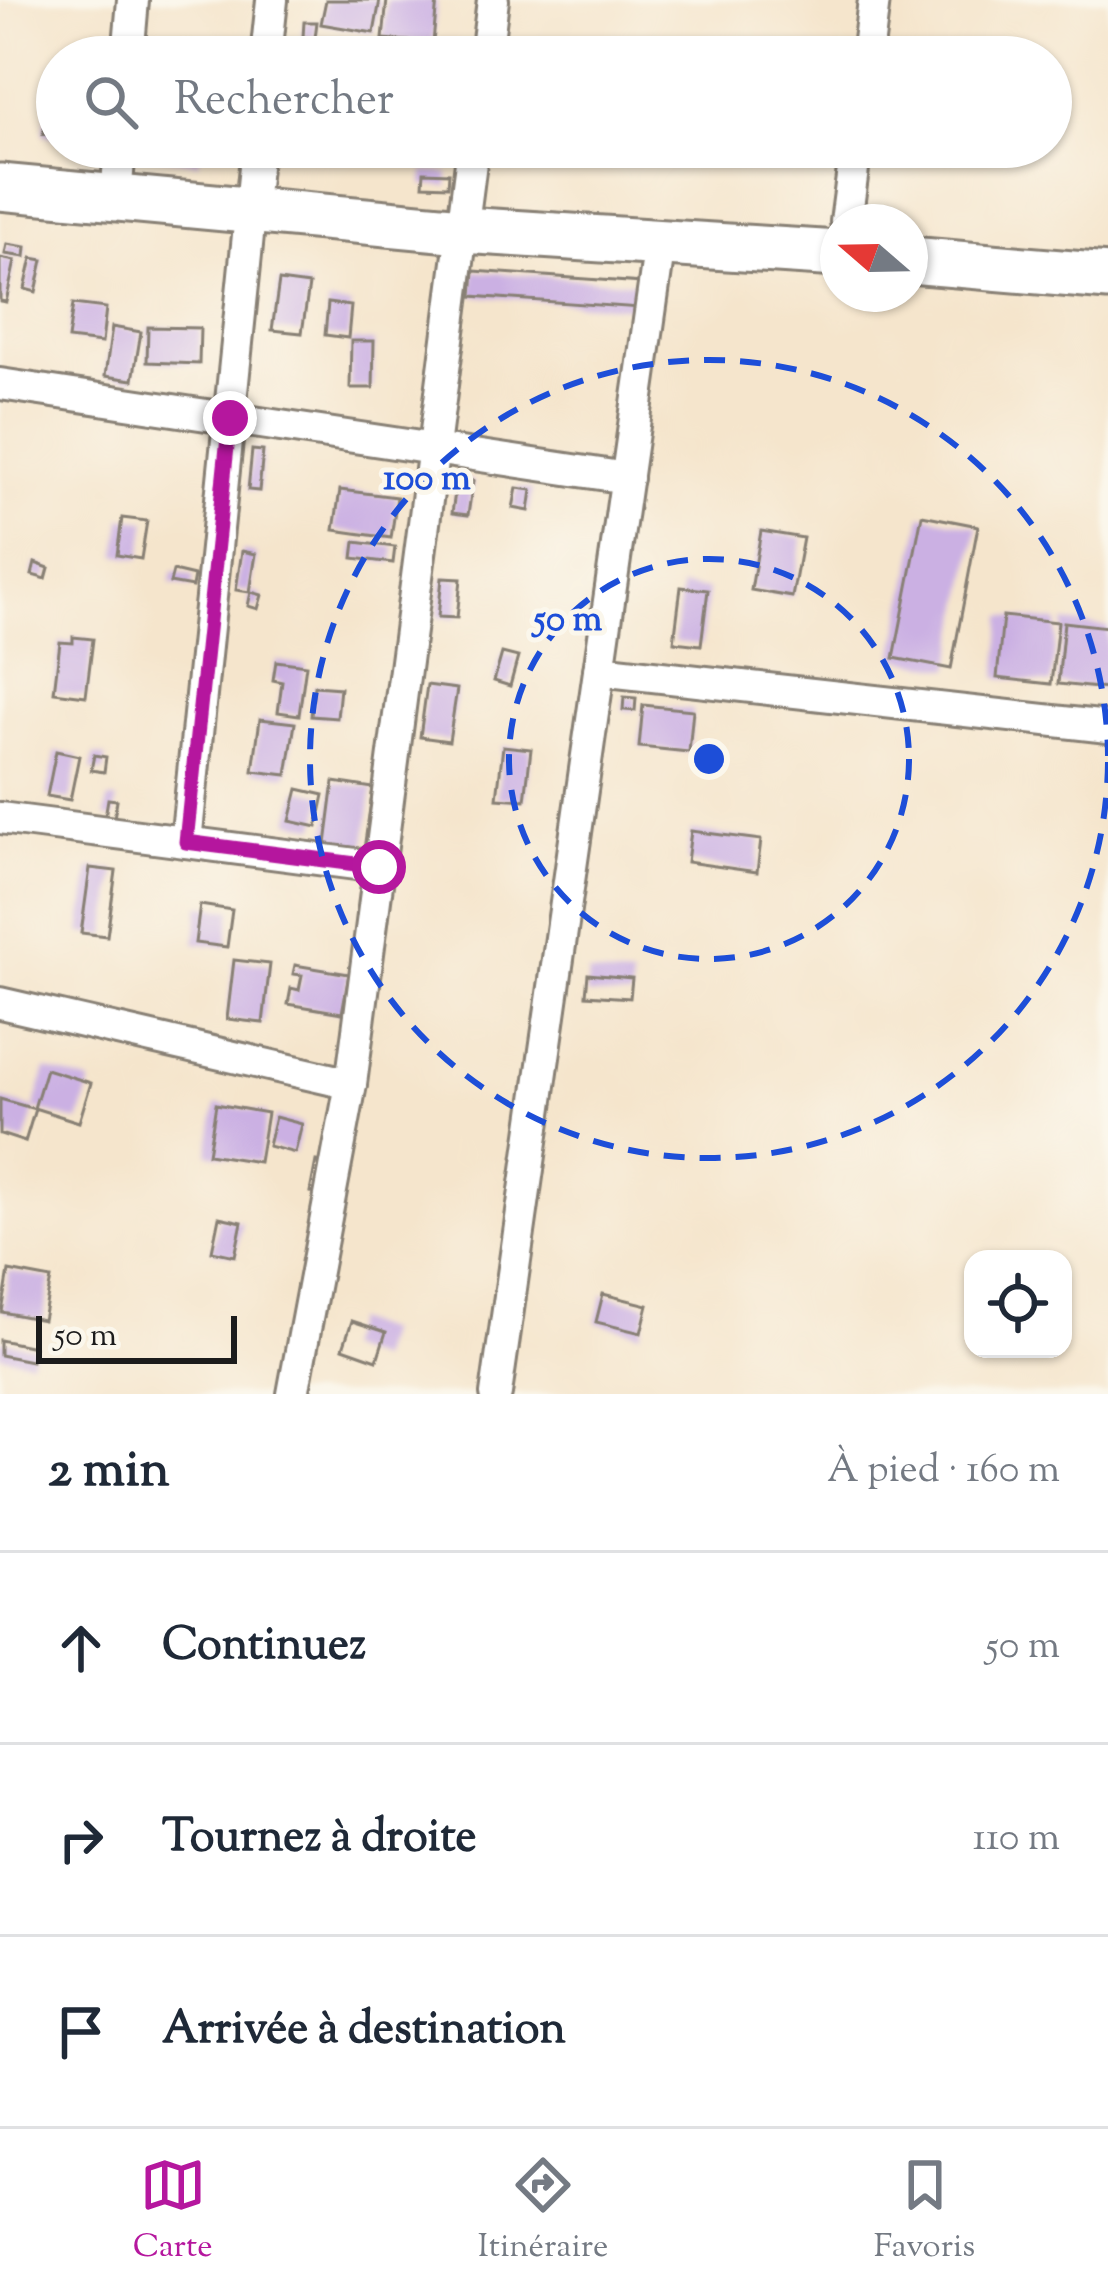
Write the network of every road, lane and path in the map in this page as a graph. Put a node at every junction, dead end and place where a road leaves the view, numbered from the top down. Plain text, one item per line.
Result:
1 (133, 0) edge
2 (272, 0) edge
3 (493, 0) edge
4 (874, 0) edge
5 (130, 36) edge
6 (268, 36) edge
7 (489, 36) edge
8 (870, 36) edge
9 (118, 168) edge
10 (255, 168) edge
11 (470, 168) edge
12 (853, 168) edge
13 (0, 187) edge
14 (116, 198) junction
15 (848, 204) edge
16 (250, 210) junction
17 (462, 230) junction
18 (660, 242) junction
19 (820, 253) edge
20 (928, 262) edge
21 (1108, 278) edge
22 (0, 385) edge
23 (230, 418) junction
24 (434, 449) junction
25 (626, 478) junction
26 (599, 670) junction
27 (1108, 727) edge
28 (0, 818) edge
29 (186, 842) junction
30 (379, 867) junction
31 (0, 1003) edge
32 (351, 1084) junction
33 (293, 1394) edge
34 (496, 1394) edge

1 - 5 street
2 - 6 street
3 - 7 street
4 - 8 street
9 - 14 street
10 - 16 street
11 - 17 street
12 - 15 street
13 - 14 main road
14 - 16 main road
16 - 17 main road
16 - 23 street
17 - 18 main road
17 - 24 street
18 - 19 main road
18 - 25 street
20 - 21 main road
22 - 23 street
23 - 24 street
23 - 29 street
24 - 25 street
24 - 30 street
25 - 26 street
26 - 27 street
26 - 34 street
28 - 29 street
29 - 30 street
30 - 32 street
31 - 32 street
32 - 33 street

